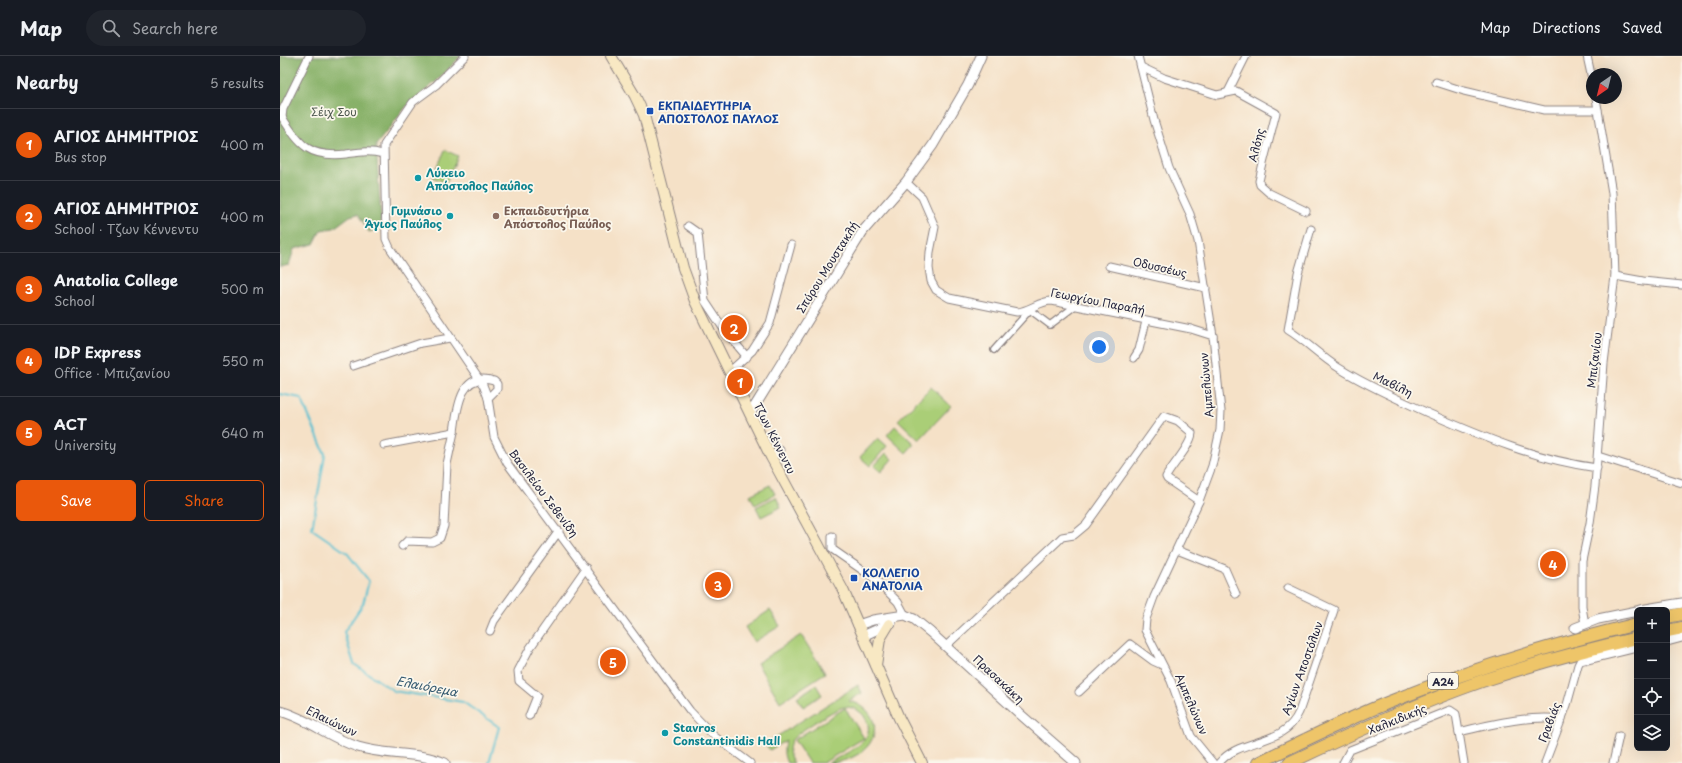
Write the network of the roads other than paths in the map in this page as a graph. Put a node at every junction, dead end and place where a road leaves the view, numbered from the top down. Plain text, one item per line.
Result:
1 (309, 56) edge
2 (465, 56) edge
3 (981, 56) edge
4 (1138, 56) edge
5 (1246, 56) edge
6 (1587, 56) edge
7 (612, 57) edge
8 (1141, 67) junction
9 (1590, 68) edge
10 (1436, 82) dead end
11 (1228, 92) junction
12 (1597, 104) edge
13 (1598, 110) junction
14 (383, 154) junction
15 (906, 182) junction
16 (1306, 210) dead end
17 (688, 226) dead end
18 (1311, 229) dead end
19 (792, 245) dead end
20 (1108, 266) dead end
21 (1615, 276) junction
22 (1682, 285) edge
23 (1206, 288) junction
24 (1074, 306) junction
25 (1146, 321) junction
26 (1213, 336) junction
27 (450, 338) junction
28 (994, 350) dead end
29 (747, 357) junction
30 (1134, 358) dead end
31 (353, 366) dead end
32 (729, 372) junction
33 (480, 380) junction
34 (488, 398) junction
35 (750, 414) junction
36 (454, 432) junction
37 (384, 445) dead end
38 (780, 450) dead end
39 (1598, 456) junction
40 (771, 457) junction
41 (1597, 468) junction
42 (1682, 483) edge
43 (1199, 501) junction
44 (559, 531) junction
45 (832, 536) dead end
46 (402, 546) dead end
47 (1177, 550) junction
48 (586, 568) junction
49 (1288, 588) dead end
50 (1236, 594) dead end
51 (1682, 603) edge
52 (1657, 607) edge
53 (1634, 611) edge
54 (1682, 614) edge
55 (902, 616) junction
56 (1670, 616) edge
57 (889, 624) junction
58 (1585, 624) junction
59 (858, 625) junction
60 (1634, 625) edge
61 (1575, 628) dead end
62 (1682, 628) edge
63 (1670, 630) edge
64 (490, 631) dead end
65 (863, 636) junction
66 (1682, 637) edge
67 (1634, 639) edge
68 (1670, 639) edge
69 (946, 646) junction
70 (1634, 648) edge
71 (1588, 659) joint
72 (1162, 664) junction
73 (876, 667) junction
74 (1079, 692) dead end
75 (280, 711) edge
76 (529, 716) dead end
77 (1562, 719) junction
78 (1459, 732) junction
79 (1619, 736) dead end
80 (919, 760) edge
81 (445, 763) edge
82 (750, 763) edge
83 (1076, 763) edge
84 (1212, 763) edge
85 (1219, 763) edge
86 (1258, 763) edge
87 (1289, 763) edge
88 (1343, 763) edge
89 (1464, 763) edge
90 (1545, 763) edge
91 (1613, 763) edge

1 - 14 street
2 - 14 street
3 - 15 street, Σπύρου Μουστακλή
4 - 8 street, Αμπελώνων
5 - 11 street
6 - 9 street
7 - 32 main road, Τζων Κέννεντυ
8 - 11 street, Αλόης
8 - 23 street, Αμπελώνων
10 - 13 street
11 - 16 street, Αλόης
12 - 13 street, Μπιζανίου
13 - 21 street, Μπιζανίου
14 - 27 street, Βασιλείου Σεβενίδη
15 - 24 street, Γεωργίου Παραλή
15 - 35 street, Σπύρου Μουστακλή
17 - 29 street
18 - 41 street, Μαβίλη
19 - 29 street
20 - 23 street, Οδυσσέως
21 - 22 street
21 - 39 street, Μπιζανίου
23 - 26 street, Αμπελώνων
24 - 25 street, Γεωργίου Παραλή
24 - 28 street
25 - 26 street, Γεωργίου Παραλή
25 - 30 street
26 - 43 street, Αμπελώνων
27 - 31 street
27 - 33 street, Βασιλείου Σεβενίδη
29 - 32 street
32 - 35 main road, Τζων Κέννεντυ
33 - 34 street, Βασιλείου Σεβενίδη
33 - 34 street
33 - 36 street
34 - 44 street, Βασιλείου Σεβενίδη
35 - 40 main road, Τζων Κέννεντυ
36 - 37 street
36 - 46 street
38 - 40 street
39 - 41 street, Μπιζανίου
39 - 42 street
40 - 59 main road, Τζων Κέννεντυ
41 - 58 street, Μπιζανίου
43 - 47 street, Αμπελώνων
43 - 69 street
44 - 48 street, Βασιλείου Σεβενίδη
44 - 64 street
45 - 55 street, Πρασακάκη
47 - 50 street
47 - 72 street, Αμπελώνων
48 - 76 street
48 - 82 street, Βασιλείου Σεβενίδη
49 - 85 street, Αγίων Αποστόλων
51 - 52 street
53 - 58 street
54 - 56 highway
55 - 57 street
55 - 59 street
55 - 69 street, Πρασακάκη
57 - 65 street
57 - 73 main road
58 - 61 street
59 - 65 main road, Τζων Κέννεντυ
60 - 86 highway, Α24
62 - 63 highway
65 - 73 main road, Τζων Κέννεντυ
66 - 68 street
67 - 87 highway, Α24
69 - 83 street, Πρασακάκη
70 - 71 street
71 - 77 street, Γραβιάς
72 - 74 street
72 - 84 street, Αμπελώνων
73 - 80 main road, Τζων Κέννεντυ
75 - 81 street, Ελαιώνων
77 - 78 street
77 - 90 street, Γραβιάς
78 - 88 street, Χαλκιδικής
78 - 89 street
79 - 91 street

